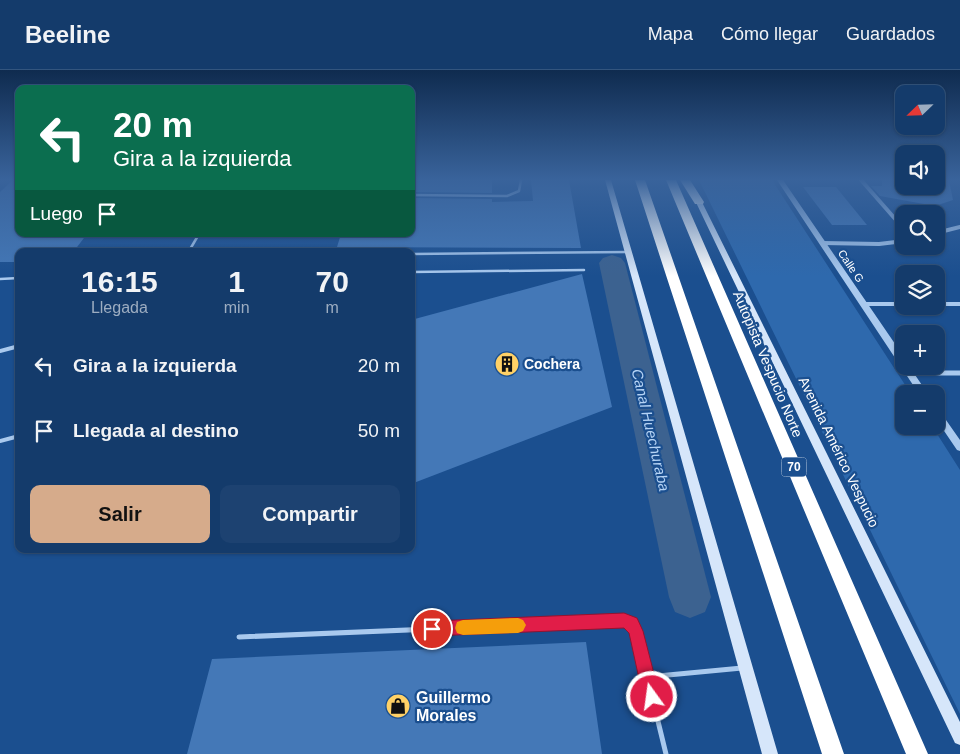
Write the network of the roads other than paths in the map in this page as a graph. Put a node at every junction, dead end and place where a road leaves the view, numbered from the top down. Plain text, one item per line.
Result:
1 (617, 212) edge
2 (651, 212) edge
3 (685, 212) edge
4 (704, 212) edge
5 (801, 212) edge
6 (960, 227) edge
7 (945, 231) edge
8 (197, 237) edge
9 (895, 242) edge
10 (822, 244) junction
11 (191, 248) edge
12 (628, 252) junction
13 (415, 254) edge
14 (584, 270) dead end
15 (415, 272) edge
16 (15, 278) edge
17 (0, 280) edge
18 (863, 304) junction
19 (895, 304) edge
20 (945, 304) edge
21 (960, 304) edge
22 (15, 347) edge
23 (0, 351) edge
24 (895, 352) edge
25 (945, 372) edge
26 (960, 373) edge
27 (945, 425) edge
28 (15, 437) edge
29 (0, 441) edge
30 (960, 447) edge
31 (239, 637) dead end
32 (746, 667) junction
33 (647, 678) junction
34 (960, 738) edge
35 (666, 754) edge
36 (770, 754) edge
37 (833, 754) edge
38 (917, 754) edge

1 - 12 main road
2 - 37 highway
3 - 38 highway, Autopista Vespucio Norte / 70
4 - 34 main road, Avenida Américo Vespucio
5 - 10 street, Calle G
6 - 7 street
8 - 11 lane
9 - 10 street
10 - 18 street, Calle G
12 - 13 lane
12 - 32 main road
14 - 15 lane
16 - 17 lane
18 - 19 street
18 - 24 street, Calle G
20 - 21 street
22 - 23 lane
25 - 26 street
27 - 30 street
28 - 29 lane
31 - 33 lane
32 - 33 lane
32 - 36 main road
33 - 35 lane

